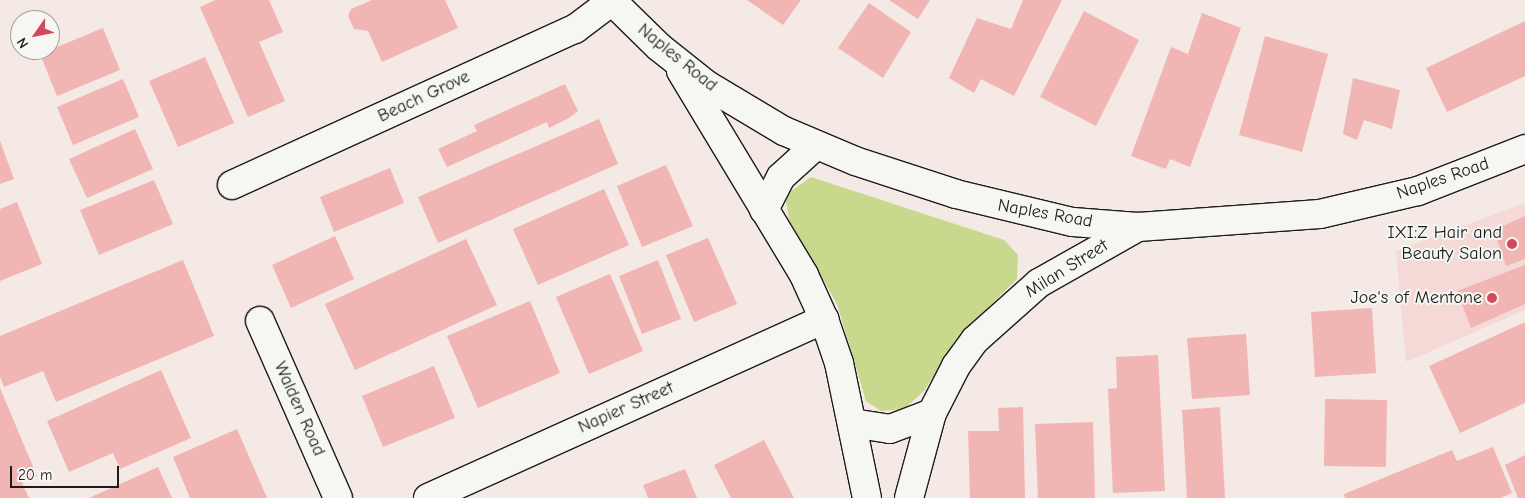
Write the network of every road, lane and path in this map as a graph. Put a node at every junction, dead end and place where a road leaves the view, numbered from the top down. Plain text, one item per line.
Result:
1 (612, 1) edge
2 (674, 60) junction
3 (816, 145) junction
4 (1525, 149) edge
5 (232, 185) dead end
6 (764, 210) junction
7 (1138, 227) junction
8 (824, 319) junction
9 (260, 321) dead end
10 (932, 413) junction
11 (852, 423) junction
12 (338, 498) edge
13 (428, 498) edge
14 (867, 498) edge
15 (909, 498) edge

1 - 2 street, Naples Road
1 - 5 street, Beach Grove
2 - 3 street, Naples Road
2 - 6 street
3 - 6 street
3 - 7 street, Naples Road
4 - 7 street, Naples Road
6 - 8 street
7 - 10 street, Milan Street
8 - 11 street
8 - 13 street, Napier Street
9 - 12 street, Walden Road
10 - 11 street
10 - 15 street, Milan Street
11 - 14 street

